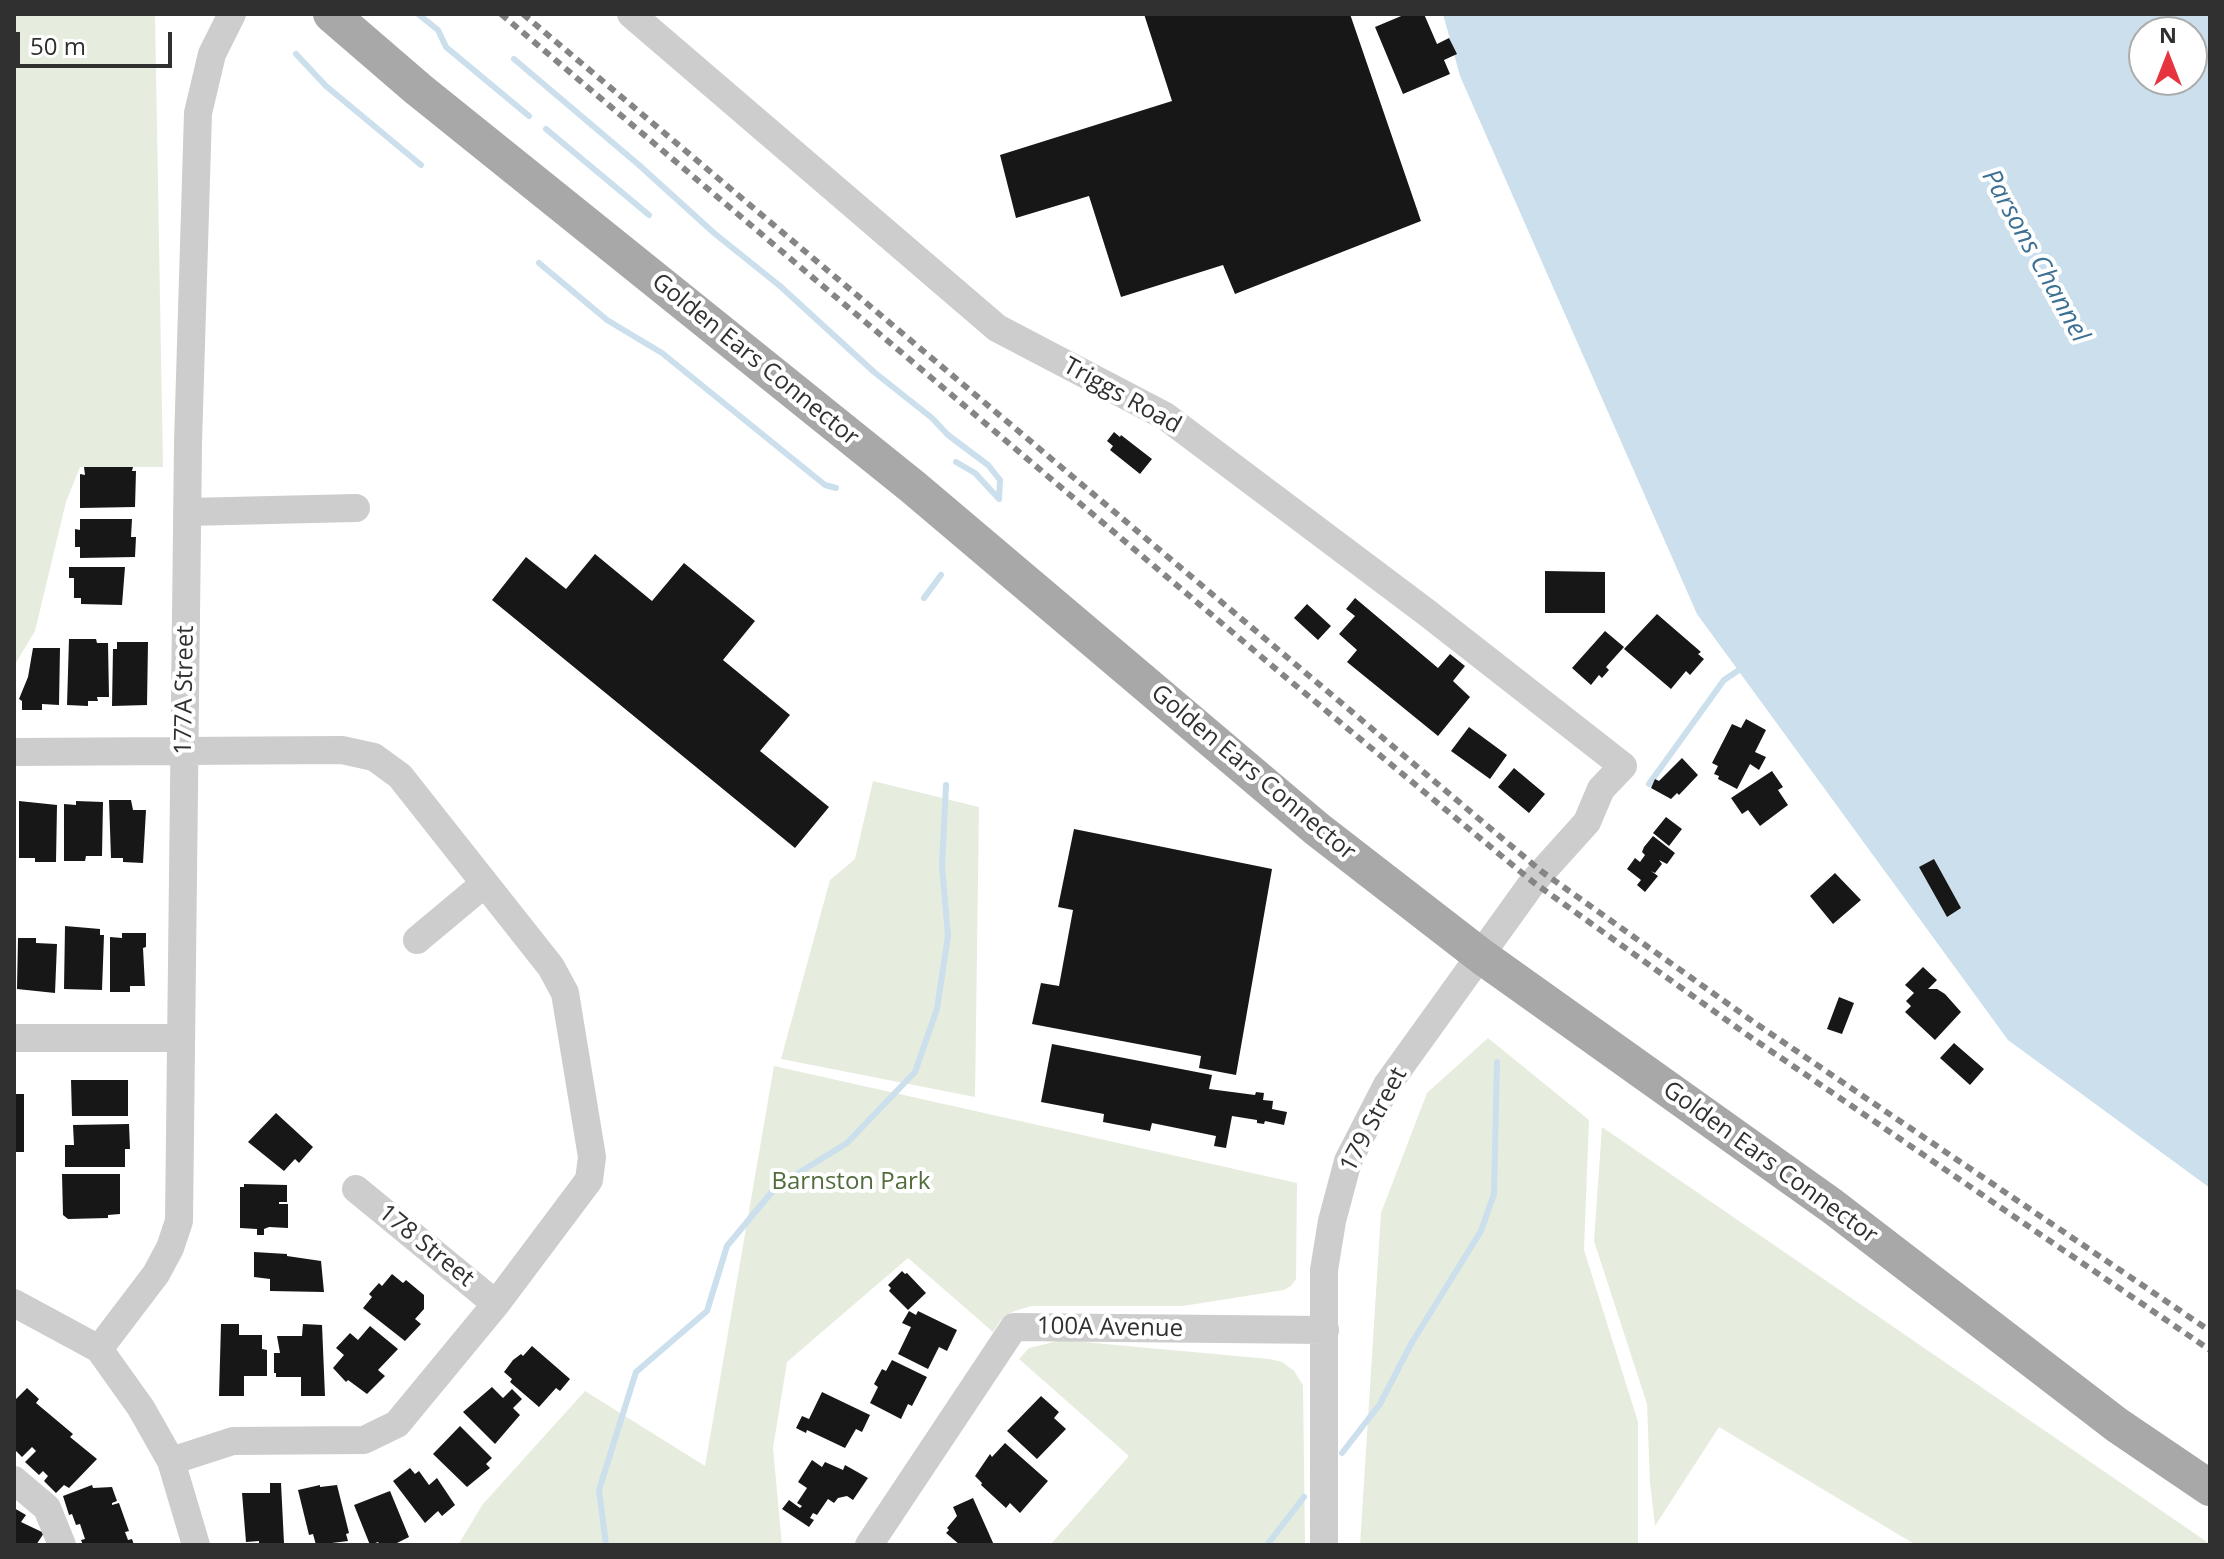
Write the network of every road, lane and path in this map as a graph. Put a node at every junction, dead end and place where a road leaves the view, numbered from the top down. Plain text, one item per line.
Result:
1 (232, 14) edge
2 (331, 14) edge
3 (631, 14) edge
4 (356, 508) dead end
5 (187, 512) junction
6 (14, 752) edge
7 (184, 752) junction
8 (1623, 766) joint
9 (484, 884) junction
10 (417, 940) dead end
11 (1481, 956) junction
12 (14, 1038) edge
13 (181, 1038) junction
14 (356, 1189) dead end
15 (14, 1303) edge
16 (496, 1304) junction
17 (1325, 1330) junction
18 (99, 1349) junction
19 (171, 1461) junction
20 (14, 1480) edge
21 (2210, 1488) edge
22 (62, 1545) edge
23 (196, 1545) edge
24 (869, 1545) edge
25 (1324, 1545) edge

1 - 5 street, 177A Street
2 - 11 main road, Golden Ears Connector
3 - 8 street, Triggs Road
4 - 5 street
5 - 7 street, 177A Street
6 - 7 street
7 - 9 street
7 - 13 street, 177A Street
8 - 11 street, 179 Street
9 - 10 street
9 - 16 street
11 - 17 street, 179 Street
11 - 21 main road, Golden Ears Connector
12 - 13 street
13 - 18 street, 177A Street
14 - 16 street, 178 Street
15 - 18 street
16 - 19 street
17 - 24 street, 100A Avenue
17 - 25 street, 179 Street
18 - 19 street
19 - 23 street
20 - 22 street

